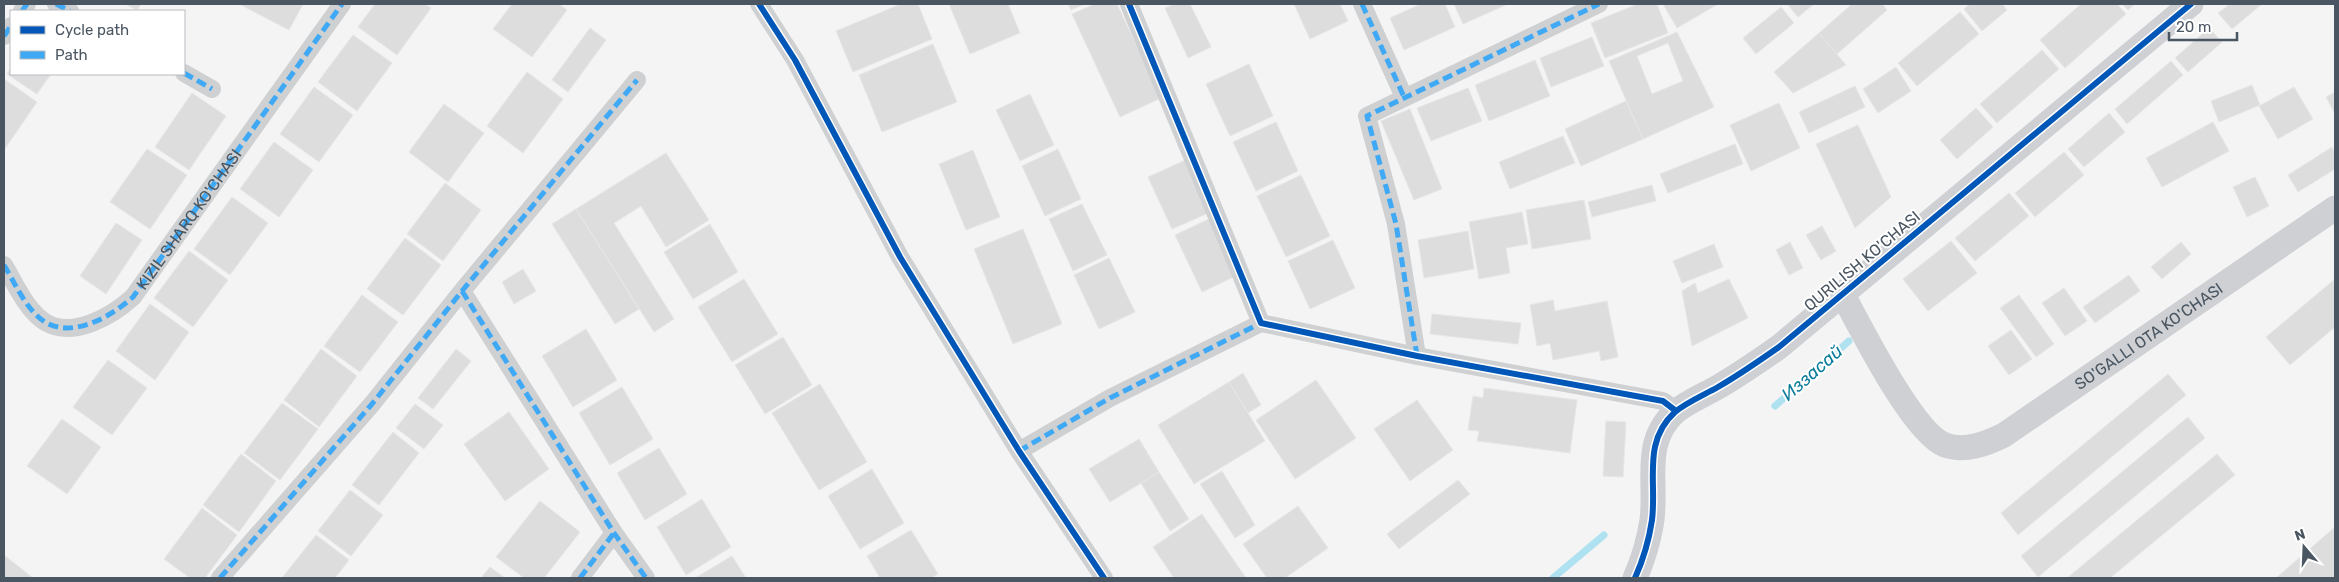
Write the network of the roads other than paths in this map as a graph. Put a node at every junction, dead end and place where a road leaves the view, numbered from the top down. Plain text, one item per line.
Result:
1 (56, 4) edge
2 (342, 4) edge
3 (759, 4) edge
4 (1129, 4) edge
5 (1362, 4) edge
6 (1598, 4) edge
7 (2191, 4) edge
8 (68, 10) edge
9 (185, 74) edge
10 (637, 80) dead end
11 (212, 88) dead end
12 (1404, 97) junction
13 (2335, 208) edge
14 (4, 265) edge
15 (462, 291) junction
16 (1843, 295) junction
17 (1261, 323) junction
18 (1417, 356) junction
19 (1676, 411) junction
20 (1019, 451) junction
21 (614, 533) junction
22 (220, 578) edge
23 (580, 578) edge
24 (646, 578) edge
25 (1104, 578) edge
26 (1635, 578) edge

1 - 8 street
2 - 14 street, KIZIL SHARQ KO'CHASI
3 - 20 street
4 - 17 street
5 - 12 street
6 - 12 street
7 - 16 street, QURILISH KO'CHASI
9 - 11 street
10 - 15 street
12 - 18 street
13 - 16 street, SO'GALLI OTA KO'CHASI
15 - 21 street
15 - 22 street
16 - 19 street, QURILISH KO'CHASI
17 - 18 street
17 - 20 street
18 - 19 street
19 - 26 street, QURILISH KO'CHASI
20 - 25 street
21 - 23 street
21 - 24 street

